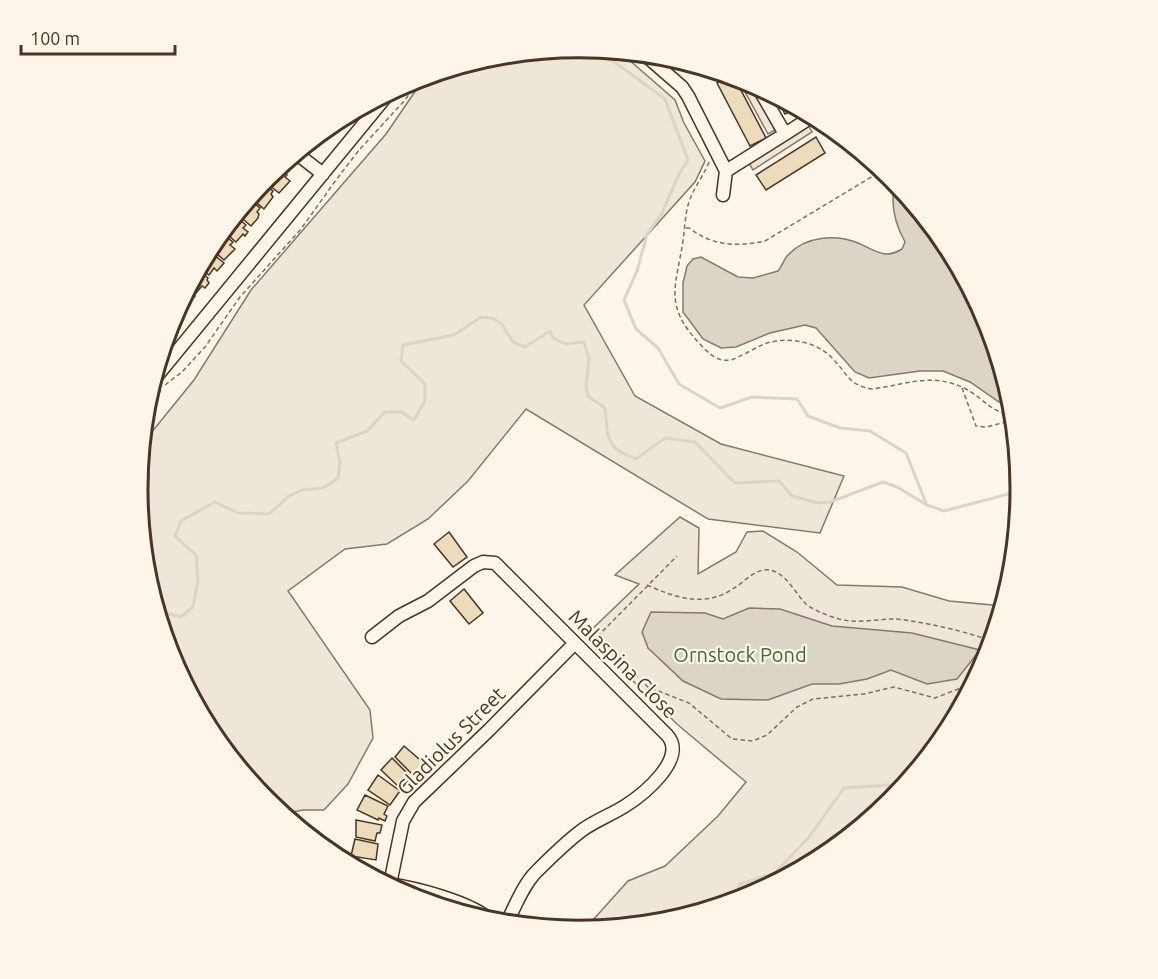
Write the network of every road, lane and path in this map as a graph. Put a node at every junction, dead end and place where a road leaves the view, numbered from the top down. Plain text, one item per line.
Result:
1 (635, 62) edge
2 (658, 66) edge
3 (641, 67) dead end
4 (410, 93) edge
5 (766, 101) edge
6 (376, 109) edge
7 (804, 122) edge
8 (785, 134) junction
9 (709, 156) dead end
10 (303, 159) edge
11 (726, 171) junction
12 (323, 174) junction
13 (875, 176) edge
14 (723, 195) dead end
15 (685, 228) junction
16 (167, 365) edge
17 (962, 387) junction
18 (159, 393) edge
19 (1003, 413) edge
20 (1004, 422) edge
21 (677, 556) dead end
22 (647, 585) junction
23 (372, 637) dead end
24 (597, 637) junction
25 (983, 637) edge
26 (592, 642) dead end
27 (574, 644) junction
28 (962, 688) edge
29 (389, 876) edge
30 (511, 915) edge

1 - 3 path
2 - 11 street
4 - 18 path
5 - 8 street
6 - 12 street
7 - 8 street
8 - 11 street
9 - 15 path
10 - 12 street
11 - 14 street
12 - 16 street
13 - 15 path
15 - 17 path
17 - 19 path
17 - 20 path
21 - 22 path
22 - 24 path
22 - 25 path
23 - 27 street, Malaspina Close
24 - 26 path
24 - 28 path
27 - 29 street, Gladiolus Street
27 - 30 street, Malaspina Close

